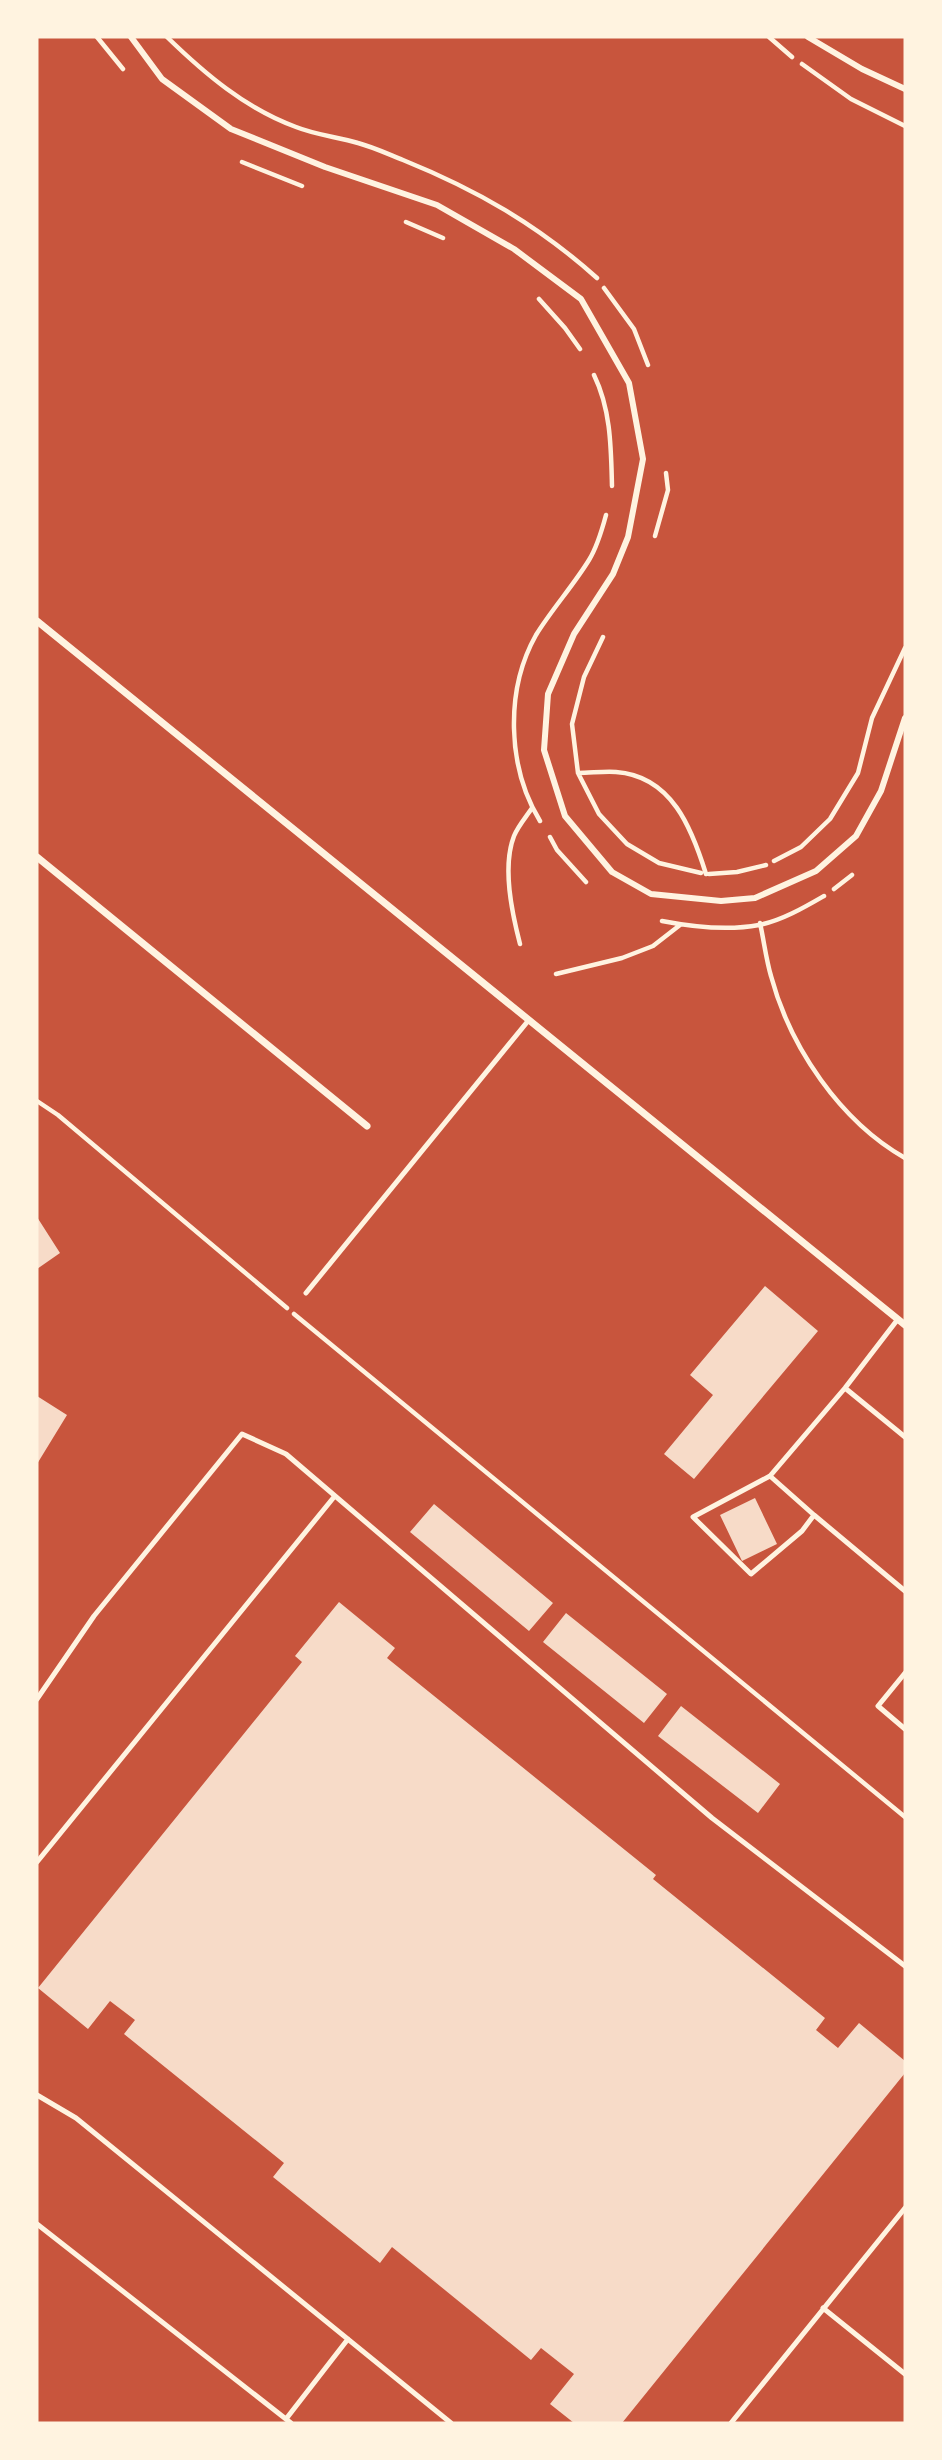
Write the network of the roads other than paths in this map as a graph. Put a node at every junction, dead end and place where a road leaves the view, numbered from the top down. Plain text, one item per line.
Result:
1 (131, 37) edge
2 (808, 37) edge
3 (905, 89) edge
4 (37, 621) edge
5 (905, 718) edge
6 (37, 857) edge
7 (528, 1021) junction
8 (368, 1126) dead end
9 (306, 1293) dead end
10 (898, 1319) junction
11 (905, 1325) edge
12 (845, 1388) junction
13 (905, 1437) edge
14 (770, 1476) junction
15 (334, 1497) junction
16 (814, 1515) junction
17 (905, 1591) edge
18 (905, 1673) edge
19 (37, 1699) edge
20 (905, 1729) edge
21 (37, 1862) edge
22 (905, 1966) edge
23 (37, 2095) edge
24 (905, 2208) edge
25 (37, 2224) edge
26 (823, 2308) junction
27 (348, 2339) junction
28 (905, 2374) edge
29 (289, 2421) edge
30 (451, 2423) edge
31 (731, 2423) edge

1 - 5 street
2 - 3 street
4 - 7 street
6 - 8 street
7 - 9 lane
7 - 10 street
10 - 11 street
10 - 12 lane
12 - 13 lane
12 - 14 lane
14 - 16 lane
14 - 16 lane
15 - 19 lane
15 - 21 lane
15 - 22 lane
16 - 17 lane
18 - 20 lane
23 - 27 lane
24 - 26 lane
25 - 29 lane
26 - 28 lane
26 - 31 lane
27 - 29 lane
27 - 30 lane

